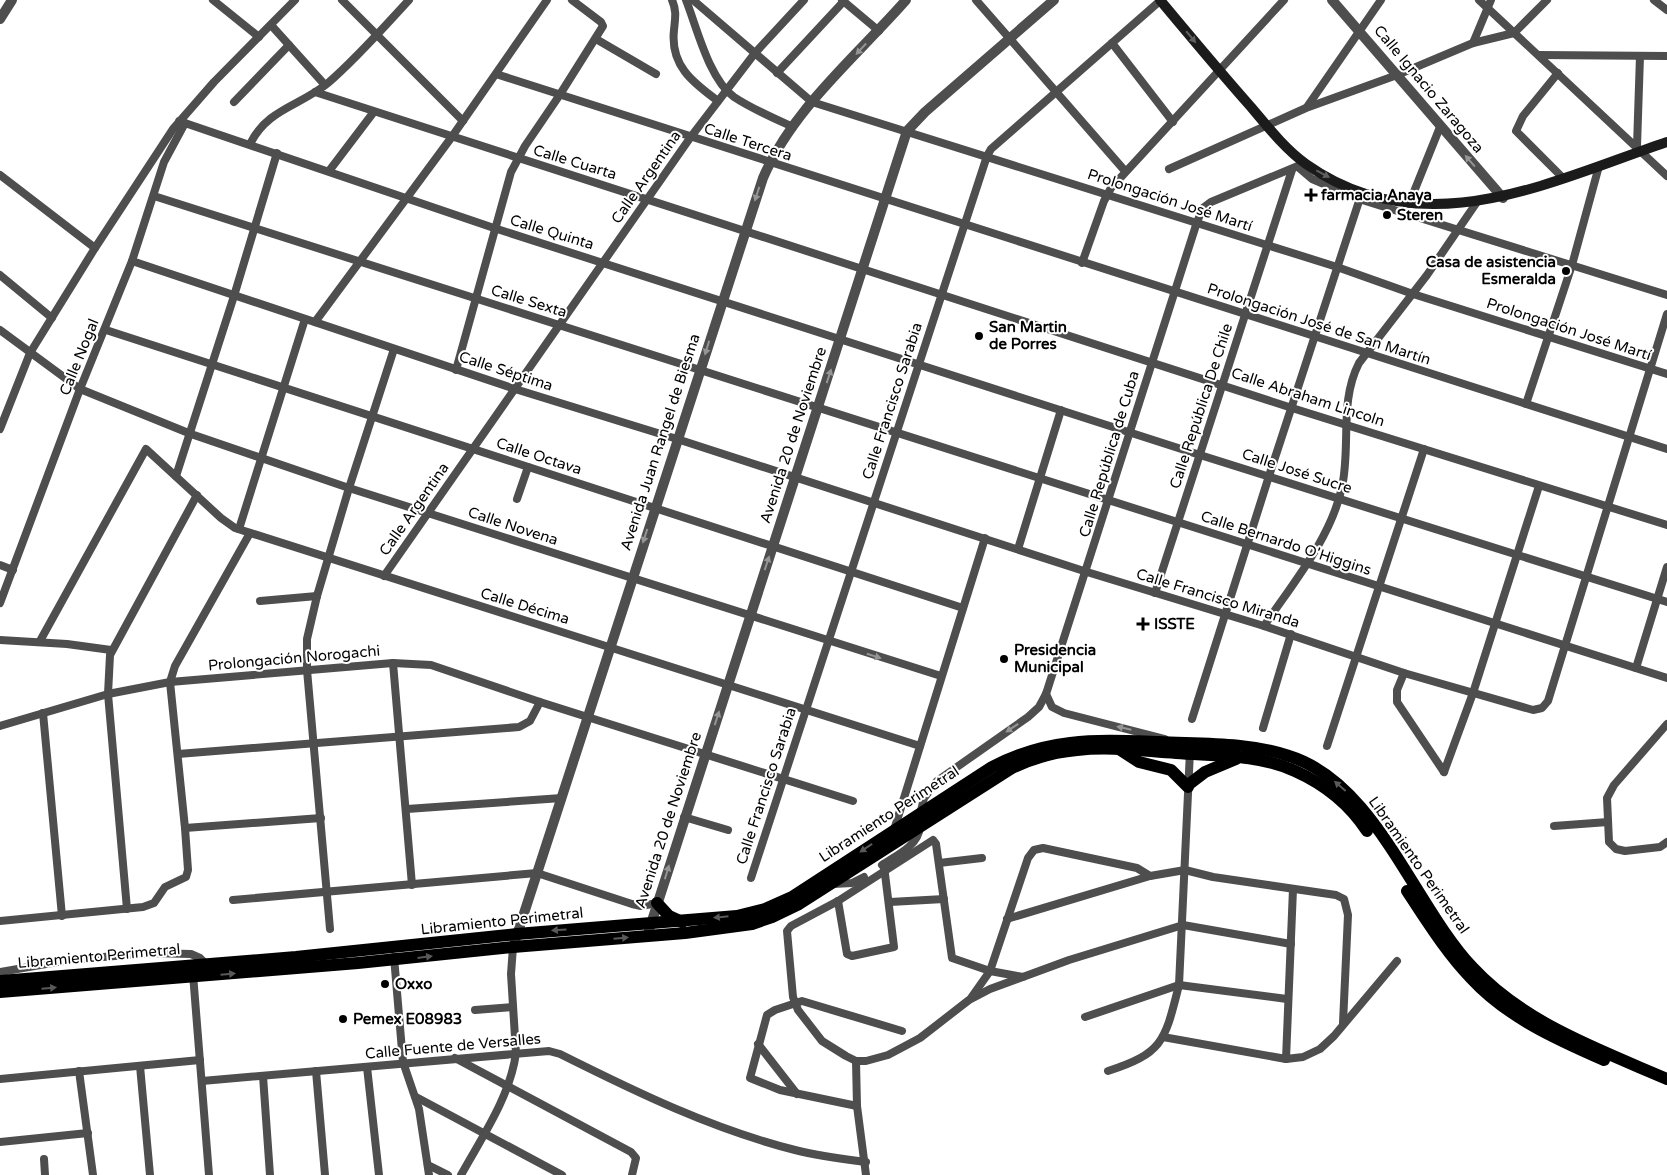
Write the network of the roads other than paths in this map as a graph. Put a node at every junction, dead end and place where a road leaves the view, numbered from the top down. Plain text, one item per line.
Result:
1 (12, 0) edge
2 (213, 0) edge
3 (295, 0) edge
4 (342, 0) edge
5 (409, 0) edge
6 (547, 0) edge
7 (572, 0) edge
8 (672, 0) edge
9 (686, 0) edge
10 (693, 0) edge
11 (804, 0) edge
12 (906, 0) edge
13 (976, 0) edge
14 (1054, 0) edge
15 (1160, 0) edge
16 (1284, 0) edge
17 (1332, 0) edge
18 (1381, 0) edge
19 (1478, 0) edge
20 (1491, 0) edge
21 (1547, 0) edge
22 (1654, 0) edge
23 (843, 1) edge
24 (1488, 9) junction
25 (690, 10) junction
26 (1667, 10) edge
27 (676, 16) junction
28 (0, 19) edge
29 (270, 25) junction
30 (1359, 30) junction
31 (879, 31) junction
32 (1514, 33) junction
33 (378, 34) junction
34 (259, 37) junction
35 (1010, 38) junction
36 (596, 39) junction
37 (1112, 43) junction
38 (1473, 43) junction
39 (290, 45) junction
40 (755, 53) junction
41 (1539, 55) junction
42 (1640, 56) junction
43 (1667, 56) edge
44 (1220, 71) junction
45 (777, 73) junction
46 (1558, 73) junction
47 (496, 74) junction
48 (656, 74) dead end
49 (1397, 75) junction
50 (326, 85) junction
51 (726, 90) junction
52 (1057, 91) junction
53 (315, 92) junction
54 (560, 96) junction
55 (718, 101) junction
56 (234, 102) dead end
57 (812, 102) junction
58 (1306, 108) junction
59 (374, 113) junction
60 (463, 121) junction
61 (182, 122) junction
62 (1173, 122) junction
63 (1440, 126) junction
64 (793, 127) junction
65 (907, 131) junction
66 (451, 138) junction
67 (690, 138) junction
68 (1667, 142) edge
69 (250, 144) junction
70 (1638, 149) junction
71 (277, 153) junction
72 (987, 156) junction
73 (517, 159) junction
74 (769, 163) junction
75 (1599, 166) junction
76 (1298, 167) junction
77 (1169, 169) dead end
78 (329, 171) junction
79 (1126, 171) junction
80 (0, 174) edge
81 (1667, 176) edge
82 (1562, 178) junction
83 (1107, 194) junction
84 (154, 196) junction
85 (1360, 196) junction
86 (406, 198) junction
87 (1503, 198) junction
88 (647, 199) junction
89 (884, 200) junction
90 (1477, 202) junction
91 (1409, 204) junction
92 (1197, 222) junction
93 (963, 225) junction
94 (254, 228) junction
95 (494, 228) junction
96 (1457, 230) junction
97 (745, 231) junction
98 (1267, 245) junction
99 (95, 248) junction
100 (132, 261) junction
101 (361, 262) junction
102 (605, 262) junction
103 (1082, 263) junction
104 (1337, 266) junction
105 (1572, 266) junction
106 (862, 268) junction
107 (0, 275) edge
108 (1175, 292) junction
109 (940, 294) junction
110 (1413, 294) junction
111 (1667, 295) edge
112 (234, 296) junction
113 (476, 299) junction
114 (722, 301) junction
115 (1244, 314) junction
116 (1667, 314) edge
117 (52, 318) junction
118 (305, 319) junction
119 (315, 322) junction
120 (560, 326) junction
121 (0, 330) edge
122 (106, 330) junction
123 (1550, 336) junction
124 (1314, 337) junction
125 (841, 338) junction
126 (394, 349) junction
127 (30, 352) junction
128 (1367, 354) junction
129 (1152, 361) junction
130 (919, 364) junction
131 (212, 366) junction
132 (1651, 369) junction
133 (456, 370) junction
134 (700, 370) junction
135 (1667, 374) edge
136 (1223, 384) junction
137 (282, 388) junction
138 (80, 389) junction
139 (515, 389) junction
140 (1526, 404) junction
141 (818, 408) junction
142 (1292, 408) junction
143 (1061, 410) junction
144 (371, 417) junction
145 (1346, 424) junction
146 (0, 429) edge
147 (1129, 431) junction
148 (896, 433) junction
149 (191, 434) junction
150 (1629, 438) junction
151 (677, 439) junction
152 (472, 449) junction
153 (1424, 449) junction
154 (1667, 449) edge
155 (1200, 455) junction
156 (260, 458) junction
157 (528, 467) junction
158 (176, 476) junction
159 (1269, 476) junction
160 (795, 477) junction
161 (1040, 478) junction
162 (1539, 486) junction
163 (349, 488) junction
164 (197, 495) junction
165 (517, 499) dead end
166 (1338, 499) junction
167 (1109, 500) junction
168 (873, 502) junction
169 (654, 507) junction
170 (1609, 507) junction
171 (428, 512) junction
172 (1401, 517) junction
173 (1177, 523) junction
174 (1667, 525) edge
175 (239, 529) junction
176 (250, 533) junction
177 (985, 538) junction
178 (1247, 544) junction
179 (772, 546) junction
180 (1018, 549) junction
181 (1516, 555) junction
182 (327, 558) junction
183 (1306, 564) junction
184 (0, 566) edge
185 (1667, 567) edge
186 (13, 570) junction
187 (850, 571) junction
188 (1086, 572) junction
189 (384, 576) junction
190 (1586, 577) junction
191 (631, 578) junction
192 (1378, 586) junction
193 (1155, 593) junction
194 (317, 596) junction
195 (1658, 599) junction
196 (260, 601) dead end
197 (1667, 602) edge
198 (0, 603) edge
199 (963, 608) junction
200 (1225, 615) junction
201 (750, 616) junction
202 (1495, 625) junction
203 (1264, 626) junction
204 (1291, 634) junction
205 (0, 640) edge
206 (40, 641) junction
207 (828, 642) junction
208 (1564, 646) junction
209 (610, 647) junction
210 (111, 650) junction
211 (1358, 657) junction
212 (393, 663) junction
213 (1636, 668) junction
214 (307, 670) junction
215 (1404, 673) junction
216 (941, 676) junction
217 (1667, 678) edge
218 (170, 682) junction
219 (727, 684) junction
220 (1473, 693) junction
221 (108, 694) junction
222 (1046, 694) junction
223 (540, 702) junction
224 (806, 709) junction
225 (43, 713) junction
226 (587, 718) junction
227 (1192, 719) dead end
228 (1667, 724) edge
229 (0, 726) edge
230 (1264, 728) dead end
231 (401, 738) junction
232 (1170, 743) junction
233 (314, 744) junction
234 (920, 746) junction
235 (1327, 746) dead end
236 (1119, 749) junction
237 (1190, 749) junction
238 (178, 754) junction
239 (705, 755) junction
240 (1239, 757) junction
241 (783, 779) junction
242 (1188, 786) junction
243 (562, 798) junction
244 (853, 801) dead end
245 (407, 810) junction
246 (684, 817) junction
247 (321, 818) junction
248 (920, 820) junction
249 (1608, 822) junction
250 (1554, 826) dead end
251 (185, 828) junction
252 (894, 829) junction
253 (728, 830) dead end
254 (1667, 842) edge
255 (891, 844) junction
256 (982, 858) dead end
257 (939, 863) junction
258 (884, 867) junction
259 (1185, 870) junction
260 (538, 873) junction
261 (1150, 876) junction
262 (751, 878) dead end
263 (830, 884) junction
264 (412, 885) junction
265 (1293, 889) junction
266 (327, 892) junction
267 (944, 899) junction
268 (233, 900) dead end
269 (838, 900) junction
270 (890, 902) junction
271 (657, 903) junction
272 (127, 910) junction
273 (62, 916) junction
274 (1007, 919) junction
275 (0, 921) edge
276 (682, 922) junction
277 (1183, 925) junction
278 (330, 929) dead end
279 (649, 930) junction
280 (517, 934) junction
281 (1291, 944) junction
282 (513, 947) junction
283 (394, 954) junction
284 (1397, 962) dead end
285 (206, 964) junction
286 (193, 971) junction
287 (990, 971) junction
288 (0, 972) edge
289 (1024, 977) junction
290 (0, 981) edge
291 (1179, 986) junction
292 (0, 992) edge
293 (1287, 999) junction
294 (970, 1000) junction
295 (794, 1002) junction
296 (513, 1007) junction
297 (476, 1010) dead end
298 (1085, 1017) dead end
299 (1344, 1022) junction
300 (902, 1031) dead end
301 (1163, 1037) junction
302 (758, 1044) junction
303 (516, 1053) junction
304 (455, 1058) junction
305 (1286, 1059) junction
306 (200, 1060) junction
307 (856, 1061) junction
308 (403, 1062) junction
309 (140, 1066) junction
310 (367, 1067) junction
311 (79, 1071) junction
312 (316, 1071) junction
313 (1108, 1071) dead end
314 (263, 1076) junction
315 (1667, 1078) edge
316 (0, 1079) edge
317 (202, 1081) junction
318 (508, 1086) junction
319 (1667, 1088) edge
320 (796, 1094) junction
321 (416, 1097) junction
322 (857, 1106) junction
323 (88, 1133) junction
324 (484, 1134) junction
325 (0, 1142) edge
326 (44, 1159) dead end
327 (866, 1162) junction
328 (428, 1165) junction
329 (46, 1175) edge
330 (93, 1175) edge
331 (150, 1175) edge
332 (209, 1175) edge
333 (270, 1175) edge
334 (325, 1175) edge
335 (379, 1175) edge
336 (430, 1175) edge
337 (448, 1175) edge
338 (461, 1175) edge
339 (562, 1175) edge
340 (632, 1175) edge
341 (866, 1175) edge

1 - 28 street
2 - 34 street
3 - 29 street
4 - 33 street
5 - 33 street
6 - 47 street
7 - 36 street
8 - 27 street
9 - 25 street
10 - 40 street, Prolongación José Martí
11 - 40 street, Calle Argentina
12 - 31 street, Avenida Juan Rangel de Biesma
13 - 35 street
14 - 35 street, Avenida 20 de Noviembre
15 - 37 street, Calle Francisco Sarabia
15 -> 44 main road
16 - 44 street
17 - 30 street, Calle Ignacio Zaragoza
18 - 30 street
19 - 24 street
20 - 24 street
21 - 32 street
22 - 26 street
23 - 31 street
23 - 45 street
24 - 32 street
24 - 38 street
25 - 27 street
25 - 51 street
27 - 55 street
29 - 34 street
29 - 39 street
30 - 49 street, Calle Ignacio Zaragoza
30 - 58 street
31 -> 57 street, Avenida Juan Rangel de Biesma
32 - 38 street
32 - 41 street
33 - 50 street
33 - 60 street
34 - 61 street
35 - 52 street
35 - 65 street, Avenida 20 de Noviembre
36 - 48 street
36 - 54 street
37 - 52 street, Calle Francisco Sarabia
37 - 62 street
38 - 49 street
39 - 50 street
39 - 56 street
40 - 45 street, Prolongación José Martí
40 - 51 street, Calle Argentina
41 - 42 street
41 - 46 street
42 - 43 street
42 - 70 street
44 - 62 street
44 - 76 main road
45 - 57 street, Prolongación José Martí
46 - 70 street
46 - 82 street
47 - 54 street, Calle Tercera
47 - 60 street
49 - 58 street
49 - 63 street, Calle Ignacio Zaragoza
50 - 53 street
51 - 55 street, Calle Argentina
51 - 64 street
52 - 72 street, Calle Francisco Sarabia
52 - 79 street
53 - 59 street, Calle Cuarta
53 - 69 street
54 - 67 street, Calle Tercera
54 - 73 street
55 - 67 street, Calle Argentina
57 - 64 street, Avenida Juan Rangel de Biesma
57 - 65 street, Prolongación José Martí
58 - 77 street
59 - 66 street, Calle Cuarta
59 - 78 street
60 - 66 street
61 - 69 street, Calle Quinta
61 - 84 street, Calle Nogal
61 - 99 street
62 - 79 street
87 -> 63 street, Calle Ignacio Zaragoza
63 - 91 street
64 - 74 street, Avenida Juan Rangel de Biesma
65 - 72 street, Prolongación José Martí
65 - 89 street, Avenida 20 de Noviembre
66 - 73 street, Calle Cuarta
66 - 86 street
67 - 74 street, Calle Tercera
67 - 88 street, Calle Argentina
68 - 70 main road
69 - 71 street, Calle Quinta
70 - 75 main road
70 - 81 street
71 - 78 street, Calle Quinta
71 - 94 street
72 - 83 street, Prolongación José Martí
72 - 93 street, Calle Francisco Sarabia
73 - 88 street, Calle Cuarta
73 - 95 street
74 - 89 street, Calle Tercera
74 -> 97 street, Avenida Juan Rangel de Biesma
75 - 82 main road
75 - 105 street
76 - 85 main road
76 - 92 street, Calle República de Cuba
76 - 98 street, Calle República De Chile
78 - 86 street, Calle Quinta
79 - 83 street
80 - 99 street
82 - 87 main road
83 - 92 street, Prolongación José Martí
83 - 103 street
84 - 94 street, Calle Sexta
84 - 100 street, Calle Nogal
85 - 91 main road
85 - 96 street
85 - 104 street
86 - 95 street, Calle Quinta
86 - 101 street
87 - 90 main road
88 - 97 street, Calle Cuarta
88 - 102 street, Calle Argentina
89 - 93 street, Calle Tercera
89 - 106 street, Avenida 20 de Noviembre
90 - 91 main road
90 - 96 street
92 - 98 street, Prolongación José Martí
92 - 108 street, Calle República de Cuba
93 - 103 street, Prolongación José de San Martín
93 - 109 street, Calle Francisco Sarabia
94 - 101 street, Calle Sexta
94 - 112 street
95 - 102 street, Calle Quinta
95 - 113 street
96 - 105 street
96 - 110 street
97 - 106 street, Calle Cuarta
97 - 114 street, Avenida Juan Rangel de Biesma
98 - 104 street, Prolongación José Martí
98 - 115 street, Calle República De Chile
99 - 117 street
100 - 112 street, Calle Séptima
100 - 122 street, Calle Nogal
101 - 113 street, Calle Sexta
101 - 119 street
102 - 114 street, Calle Quinta
102 - 120 street, Calle Argentina
103 - 108 street, Prolongación José de San Martín
104 - 110 street, Prolongación José Martí
104 - 124 street
105 - 111 street
105 - 123 street
106 - 109 street, Calle Cuarta
106 - 125 street, Avenida 20 de Noviembre
107 - 117 street
108 - 115 street, Prolongación José de San Martín
108 - 129 street, Calle República de Cuba
109 - 129 street, Calle Abraham Lincoln
109 - 130 street, Calle Francisco Sarabia
110 - 123 street, Prolongación José Martí
110 - 128 street
112 - 118 street, Calle Séptima
112 - 131 street
113 - 120 street, Calle Sexta
113 - 133 street
114 - 125 street, Calle Quinta
114 -> 134 street, Avenida Juan Rangel de Biesma
115 - 124 street, Prolongación José de San Martín
115 - 136 street, Calle República De Chile
116 - 132 street
117 - 127 street
118 - 119 street, Calle Séptima
118 - 137 street
119 - 126 street, Calle Séptima
120 - 134 street, Calle Sexta
120 - 139 street, Calle Argentina
121 - 127 street, Calle Novena
122 - 131 street, Calle Octava
122 - 138 street, Calle Nogal
123 - 132 street, Prolongación José Martí
123 - 140 street
124 - 128 street, Prolongación José de San Martín
124 - 142 street
125 - 130 street, Calle Quinta
141 -> 125 street, Avenida 20 de Noviembre
126 - 133 street, Calle Séptima
126 - 144 street
127 - 138 street, Calle Novena
127 - 146 street
128 - 140 street, Prolongación José de San Martín
128 - 145 street
129 - 136 street, Calle Abraham Lincoln
129 - 147 street, Calle República de Cuba
130 - 143 street, Calle José Sucre
130 - 148 street, Calle Francisco Sarabia
131 - 137 street, Calle Octava
131 - 149 street
132 - 135 street, Prolongación José Martí
132 - 150 street
133 - 139 street, Calle Séptima
134 - 141 street, Calle Sexta
134 - 151 street, Avenida Juan Rangel de Biesma
136 - 142 street, Calle Abraham Lincoln
136 - 155 street, Calle República De Chile
137 - 144 street, Calle Octava
137 - 156 street
138 - 149 street, Calle Novena
138 - 186 street, Calle Nogal
139 - 151 street, Calle Séptima
139 - 152 street, Calle Argentina
140 - 150 street, Prolongación José de San Martín
141 - 148 street, Calle Sexta
141 - 160 street, Avenida 20 de Noviembre
142 - 145 street, Calle Abraham Lincoln
142 - 159 street
143 - 147 street, Calle José Sucre
143 - 161 street
144 - 152 street, Calle Octava
144 - 163 street
145 - 153 street, Calle Abraham Lincoln
145 - 166 street
147 - 155 street, Calle José Sucre
147 - 167 street, Calle República de Cuba
148 - 161 street, Calle Bernardo O'Higgins
148 - 168 street, Calle Francisco Sarabia
149 - 156 street, Calle Novena
149 - 158 street
150 - 154 street, Prolongación José de San Martín
150 - 170 street
151 - 160 street, Calle Séptima
151 - 169 street, Avenida Juan Rangel de Biesma
152 - 157 street, Calle Octava
152 - 171 street, Calle Argentina
153 - 162 street, Calle Abraham Lincoln
153 - 172 street
155 - 159 street, Calle José Sucre
155 - 173 street, Calle República De Chile
156 - 163 street, Calle Novena
156 - 175 street
157 - 165 street
157 - 169 street, Calle Octava
158 - 164 street, Calle Décima
158 - 206 street, Calle Décima
159 - 166 street, Calle José Sucre
159 - 178 street
160 - 168 street, Calle Séptima
160 - 179 street, Avenida 20 de Noviembre
161 - 167 street, Calle Bernardo O'Higgins
161 - 180 street
162 - 170 street, Calle Abraham Lincoln
162 - 181 street
163 - 171 street, Calle Novena
163 - 182 street
164 - 175 street, Calle Décima
164 - 210 street
166 - 172 street, Calle José Sucre
166 - 183 street
167 - 173 street, Calle Bernardo O'Higgins
167 - 188 street, Calle República de Cuba
168 - 177 street, Calle Francisco Miranda
168 - 187 street, Calle Francisco Sarabia
169 - 179 street, Calle Octava
169 -> 191 street, Avenida Juan Rangel de Biesma
170 - 174 street, Calle Abraham Lincoln
170 - 190 street
171 - 189 street, Calle Argentina
171 - 191 street, Calle Novena
172 - 181 street, Calle José Sucre
172 - 192 street
173 - 178 street, Calle Bernardo O'Higgins
173 - 193 street, Calle República De Chile
175 - 176 street, Calle Décima
176 - 182 street, Calle Décima
176 - 218 street
177 - 180 street, Calle Francisco Miranda
177 - 199 street
178 - 183 street, Calle Bernardo O'Higgins
178 - 200 street
179 - 187 street, Calle Octava
201 -> 179 street, Avenida 20 de Noviembre
180 - 188 street, Calle Francisco Miranda
181 - 190 street, Calle José Sucre
181 - 202 street
182 - 189 street, Calle Décima
182 - 194 street
183 - 192 street, Calle Bernardo O'Higgins
183 - 203 street
184 - 186 street
185 - 195 street
186 - 198 street, Calle Nogal
187 - 199 street, Calle Octava
187 - 207 street, Calle Francisco Sarabia
188 - 193 street, Calle Francisco Miranda
188 - 222 street, Calle República de Cuba
189 - 209 street, Calle Décima
190 - 195 street, Calle José Sucre
190 - 208 street
191 - 201 street, Calle Novena
191 - 209 street, Avenida Juan Rangel de Biesma
192 - 202 street, Calle Bernardo O'Higgins
192 - 211 street
193 - 200 street, Calle Francisco Miranda
194 - 196 street
194 - 214 street
195 - 197 street, Calle José Sucre
195 - 213 street
199 - 216 street
200 - 203 street, Calle Francisco Miranda
200 - 227 street
201 - 207 street, Calle Novena
201 - 219 street, Avenida 20 de Noviembre
202 - 208 street, Calle Bernardo O'Higgins
202 - 220 street
203 - 204 street, Calle Francisco Miranda
204 - 211 street, Calle Francisco Miranda
204 - 230 street
205 - 206 street
206 - 210 street
207 -> 216 street, Calle Novena
207 - 224 street, Calle Francisco Sarabia
208 - 213 street, Calle Bernardo O'Higgins
208 - 220 street, Calle Francisco Miranda
209 - 219 street, Calle Décima
209 - 226 street, Avenida Juan Rangel de Biesma
210 - 221 street
211 - 215 street, Calle Francisco Miranda
211 - 235 street
212 - 214 street, Prolongación Norogachi
212 - 223 street, Prolongación Norogachi
212 - 231 street
213 - 217 street, Calle Bernardo O'Higgins
214 - 218 street, Prolongación Norogachi
214 - 233 street
215 - 220 street, Calle Francisco Miranda
215 - 220 street
216 - 234 street
218 - 221 street, Prolongación Norogachi
218 - 238 street
219 - 224 street, Calle Décima
239 -> 219 street, Avenida 20 de Noviembre
221 - 225 street, Prolongación Norogachi
221 - 272 street
232 -> 222 street
222 -> 248 street, Calle República de Cuba
223 - 226 street, Prolongación Norogachi
223 - 231 street
224 - 234 street, Calle Décima
224 - 241 street, Calle Francisco Sarabia
225 - 229 street, Prolongación Norogachi
225 - 273 street
226 - 239 street, Prolongación Norogachi
226 - 243 street, Avenida Juan Rangel de Biesma
228 - 249 street
231 - 233 street
231 - 245 street
232 - 237 main road, Libramiento Perimetral
232 - 248 main road, Libramiento Perimetral
233 - 238 street
233 - 247 street
234 - 252 street
236 - 237 main road, Libramiento Perimetral
236 - 242 main road
236 - 248 main road, Libramiento Perimetral
237 - 240 main road, Libramiento Perimetral
237 - 242 street
315 -> 237 main road, Libramiento Perimetral
238 - 251 street
239 - 241 street, Prolongación Norogachi
239 - 246 street, Avenida 20 de Noviembre
240 - 242 main road
240 - 319 main road, Libramiento Perimetral
241 - 244 street, Prolongación Norogachi
241 - 262 street, Calle Francisco Sarabia
242 - 259 street
243 - 245 street
243 - 260 street, Avenida Juan Rangel de Biesma
245 - 264 street
246 - 253 street
271 -> 246 street, Avenida 20 de Noviembre
247 - 251 street
247 - 266 street
248 - 252 main road, Libramiento Perimetral
248 - 255 main road, Libramiento Perimetral
248 - 258 street, Calle República de Cuba
249 - 250 street
249 - 254 street
251 - 272 street
252 - 255 street
252 -> 276 main road, Libramiento Perimetral
255 - 263 main road, Libramiento Perimetral
256 - 257 street
257 - 258 street
257 - 267 street
258 - 263 street
258 - 269 street
258 - 270 street
259 - 261 street
259 - 265 street
259 - 277 street
260 - 264 street
260 - 271 street
260 - 280 street, Avenida Juan Rangel de Biesma
261 - 274 street
261 - 274 street
263 - 279 main road, Libramiento Perimetral
264 - 266 street
265 - 281 street
265 - 299 street
266 - 268 street
266 - 278 street
267 - 270 street
267 - 287 street
269 - 270 street
269 - 295 street
271 - 276 main road
271 - 279 street, Avenida 20 de Noviembre
272 - 273 street
273 - 275 street
274 - 287 street
276 - 279 main road, Libramiento Perimetral
277 - 281 street
277 - 289 street
277 - 291 street
279 -> 280 main road, Libramiento Perimetral
282 -> 279 main road, Libramiento Perimetral
280 - 282 street, Avenida Juan Rangel de Biesma
280 - 283 main road, Libramiento Perimetral
281 - 293 street
283 -> 282 main road, Libramiento Perimetral
282 - 296 street
283 - 285 main road, Libramiento Perimetral
286 -> 283 main road, Libramiento Perimetral
283 - 308 street
284 - 299 street
285 - 286 main road, Libramiento Perimetral
285 - 288 street
286 - 290 main road, Libramiento Perimetral
292 -> 286 main road, Libramiento Perimetral
286 - 306 street
287 - 289 street
287 - 294 street
289 - 294 street
291 - 293 street
291 - 298 street
291 - 301 street
293 - 305 street
294 - 307 street
295 - 300 street
295 - 302 street
295 - 307 street
296 - 297 street
296 - 303 street
299 - 305 street
301 - 305 street
301 - 313 street
302 - 320 street
302 - 320 street
303 - 304 street, Calle Fuente de Versalles
303 - 318 street
303 - 327 street, Calle Fuente de Versalles
304 - 308 street, Calle Fuente de Versalles
304 - 318 street
306 - 309 street
306 - 317 street
307 - 322 street
308 - 310 street, Calle Fuente de Versalles
308 - 321 street
309 - 311 street
309 - 331 street
310 - 312 street, Calle Fuente de Versalles
310 - 335 street
311 - 316 street
311 - 323 street
312 - 314 street, Calle Fuente de Versalles
312 - 334 street
314 - 317 street, Calle Fuente de Versalles
314 - 333 street
317 - 332 street
318 - 324 street
318 - 340 street
320 - 322 street
321 - 324 street
321 - 328 street
322 - 327 street
323 - 325 street
323 - 330 street
324 - 338 street
324 - 339 street
326 - 329 street
327 - 341 street
328 - 336 street
328 - 337 street

